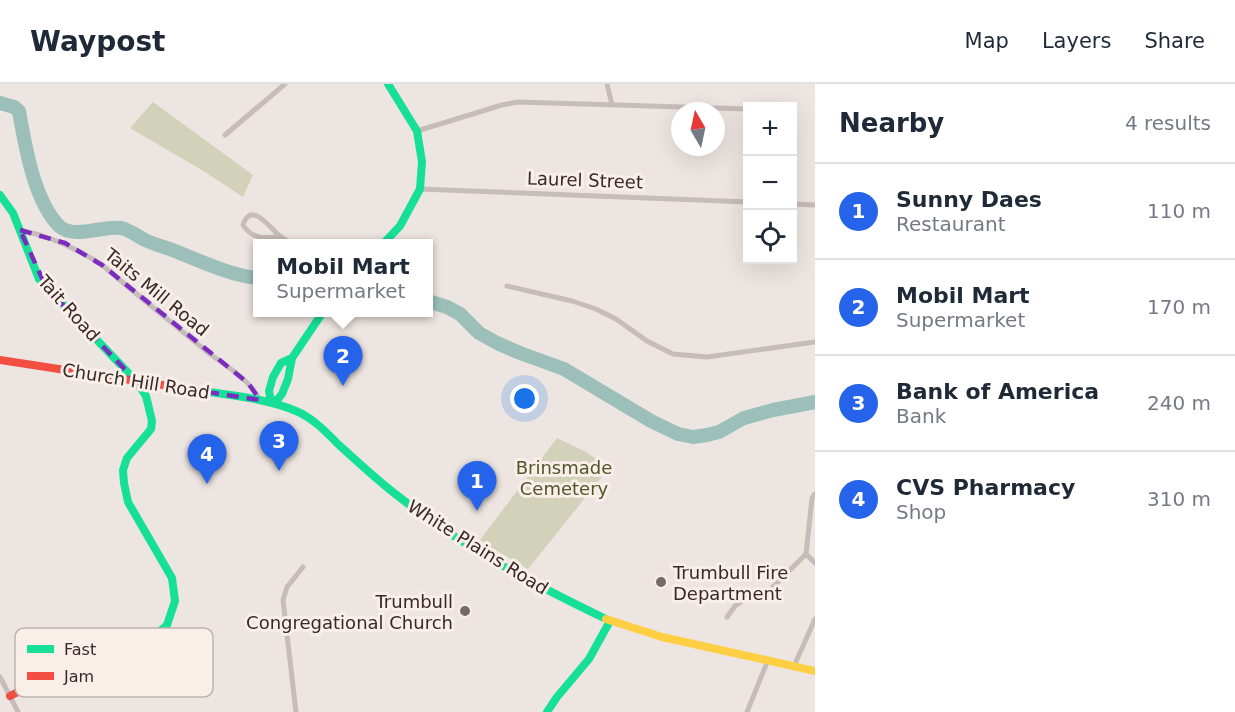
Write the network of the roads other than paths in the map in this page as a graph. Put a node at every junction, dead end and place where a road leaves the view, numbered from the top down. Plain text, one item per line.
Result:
1 (285, 84) edge
2 (388, 84) edge
3 (607, 84) edge
4 (612, 105) junction
5 (743, 109) edge
6 (417, 131) junction
7 (225, 135) dead end
8 (420, 189) junction
9 (0, 195) edge
10 (743, 202) edge
11 (797, 204) edge
12 (815, 205) edge
13 (20, 230) junction
14 (280, 236) junction
15 (285, 239) edge
16 (387, 239) edge
17 (507, 286) dead end
18 (320, 317) edge
19 (815, 342) edge
20 (292, 358) junction
21 (0, 360) edge
22 (136, 381) junction
23 (260, 400) junction
24 (271, 402) junction
25 (815, 494) edge
26 (806, 554) junction
27 (815, 563) edge
28 (303, 567) dead end
29 (727, 617) dead end
30 (815, 619) edge
31 (610, 621) junction
32 (164, 628) edge
33 (768, 660) junction
34 (794, 666) junction
35 (815, 671) edge
36 (0, 677) edge
37 (15, 693) edge
38 (10, 696) junction
39 (18, 712) edge
40 (296, 712) edge
41 (547, 712) edge
42 (747, 712) edge

1 - 7 street
2 - 6 main road
3 - 4 street
4 - 5 street
4 - 6 street
6 - 8 main road
8 - 10 street, Laurel Street
8 - 16 main road
9 - 13 main road, Tait Road
11 - 12 street
13 - 22 main road, Tait Road
13 - 23 street, Taits Mill Road
14 - 14 street
14 - 15 street
17 - 19 street
18 - 20 main road
20 - 24 main road
20 - 24 main road
21 - 22 main road, Church Hill Road
22 - 23 main road, Church Hill Road
22 - 32 main road, Tait Road
23 - 24 main road, Church Hill Road
24 - 31 main road, White Plains Road
25 - 26 street
26 - 27 street
26 - 29 street
28 - 40 street
30 - 34 street
31 - 33 main road, White Plains Road
31 - 41 main road
33 - 34 main road, White Plains Road
33 - 42 street
34 - 35 main road, White Plains Road
36 - 38 street
37 - 38 main road, Tait Road
38 - 39 street

